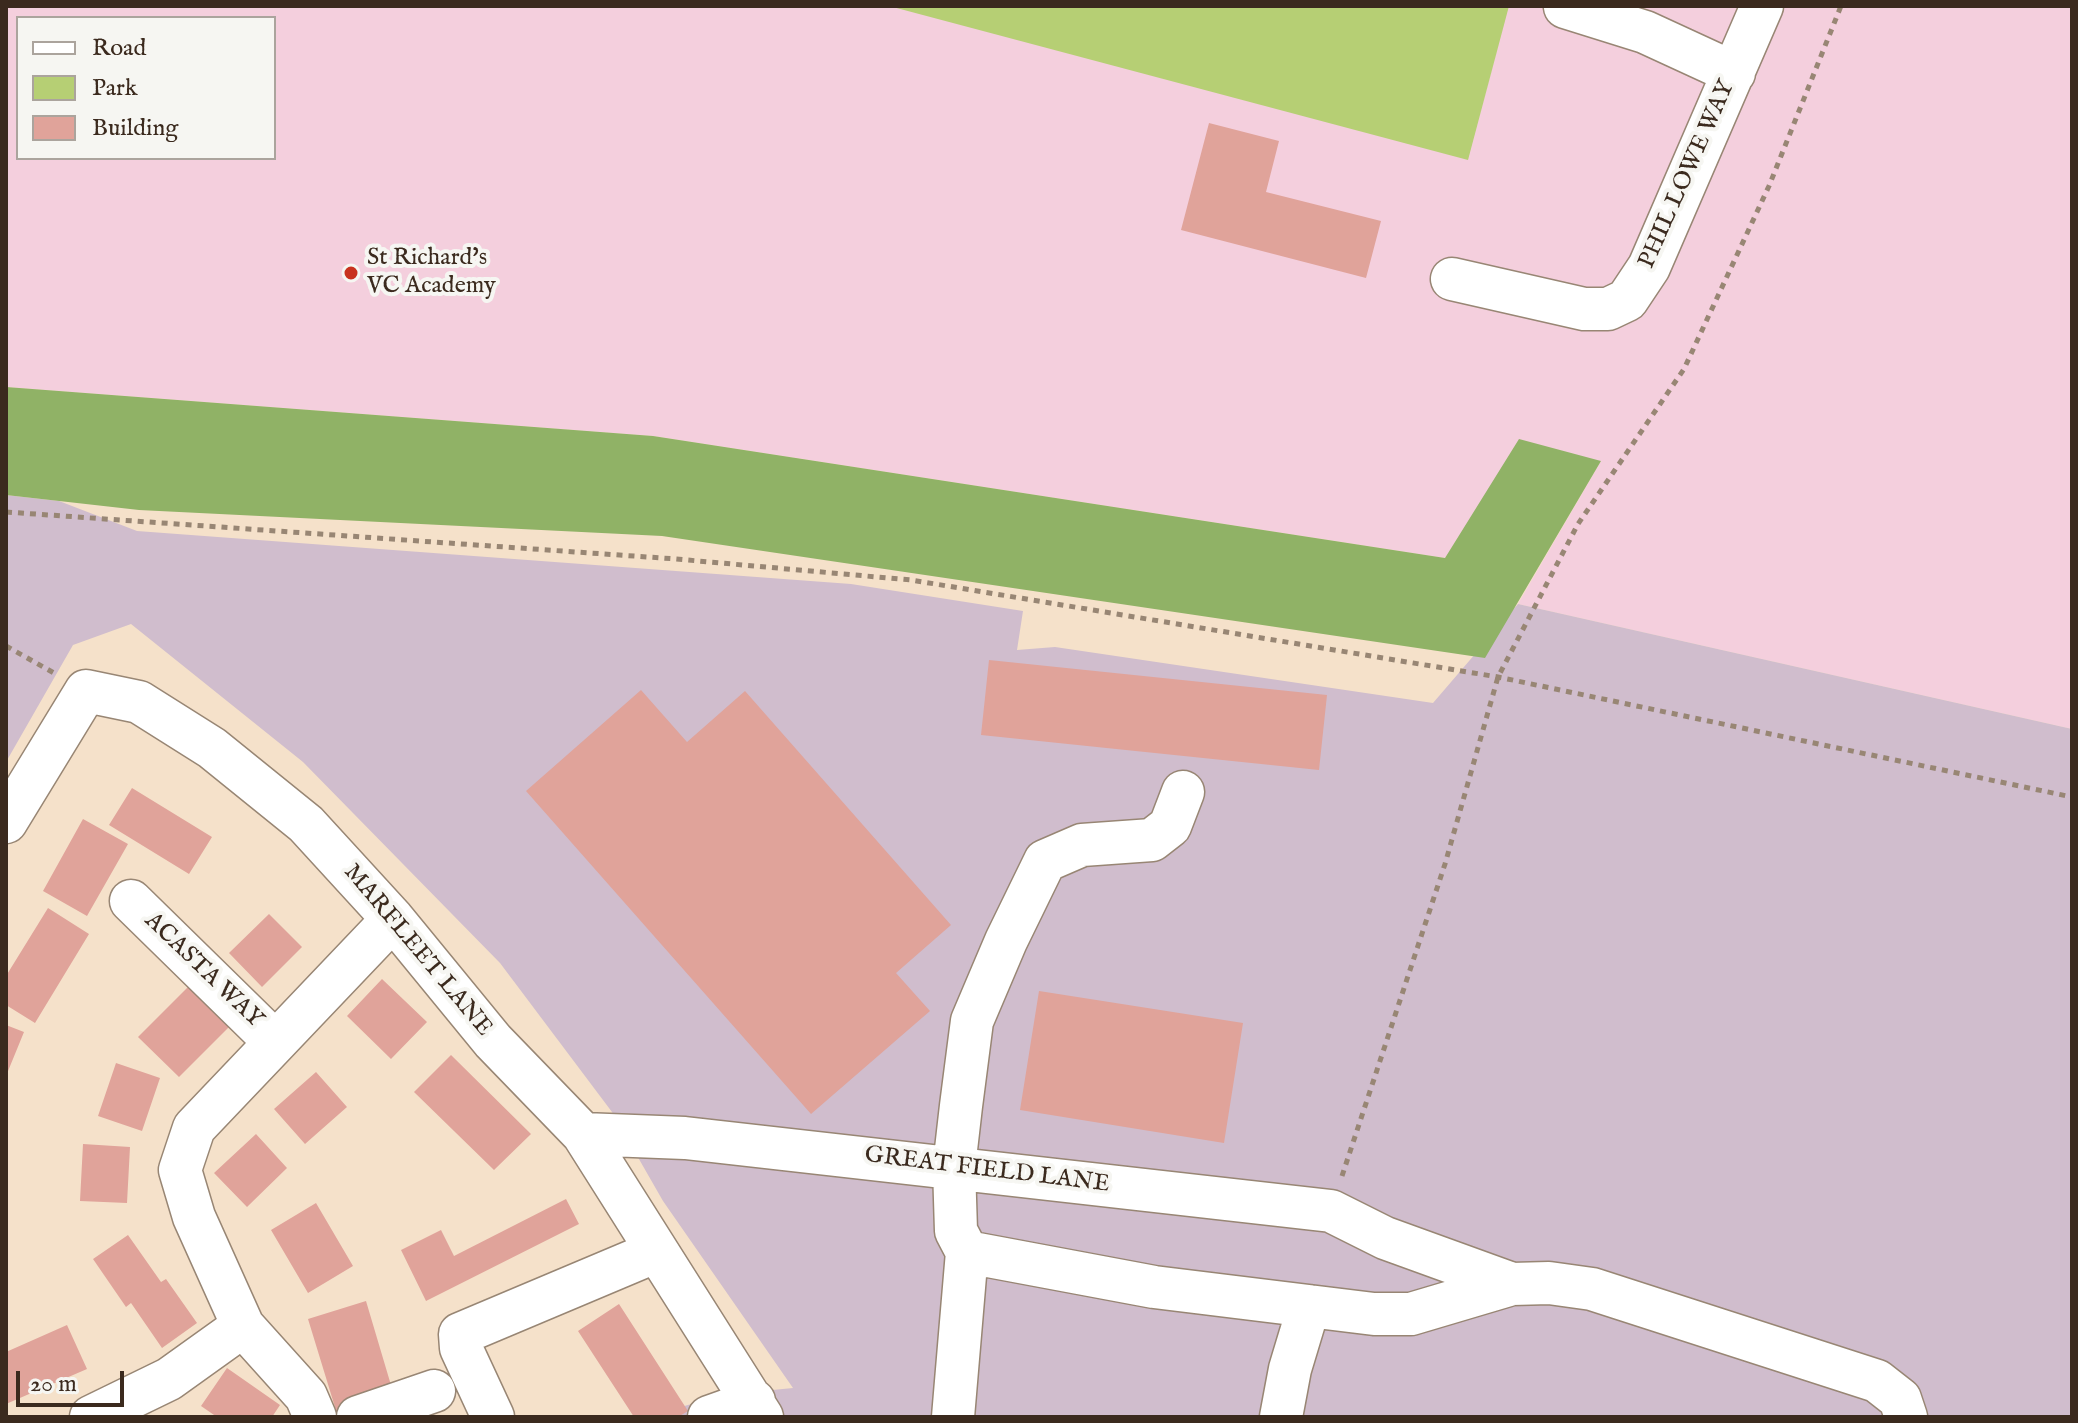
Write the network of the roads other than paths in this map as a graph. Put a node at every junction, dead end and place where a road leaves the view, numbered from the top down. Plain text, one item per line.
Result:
1 (1762, 6) edge
2 (1565, 7) edge
3 (1734, 73) junction
4 (1452, 279) dead end
5 (1183, 792) dead end
6 (6, 822) edge
7 (131, 901) dead end
8 (393, 919) junction
9 (275, 1042) junction
10 (583, 1134) junction
11 (954, 1167) junction
12 (657, 1251) junction
13 (967, 1252) junction
14 (1512, 1284) junction
15 (1309, 1306) junction
16 (243, 1326) junction
17 (434, 1391) dead end
18 (758, 1409) edge
19 (91, 1417) edge
20 (315, 1417) edge
21 (358, 1417) edge
22 (493, 1417) edge
23 (709, 1417) edge
24 (953, 1417) edge
25 (1281, 1417) edge
26 (1906, 1417) edge

1 - 3 street, PHIL LOWE WAY
2 - 3 street
3 - 4 street, PHIL LOWE WAY
5 - 11 street
6 - 8 street, MARFLEET LANE
7 - 9 street, ACASTA WAY
8 - 9 street, ACASTA WAY
8 - 10 street, MARFLEET LANE
9 - 16 street, ACASTA WAY
10 - 11 street, GREAT FIELD LANE
10 - 12 street, MARFLEET LANE
11 - 13 street
11 - 14 street, GREAT FIELD LANE
12 - 18 street, MARFLEET LANE
12 - 22 street
13 - 15 street
13 - 24 street
14 - 15 street
14 - 26 street
15 - 25 street
16 - 19 street
16 - 20 street, ACASTA WAY
17 - 21 street
18 - 23 street

